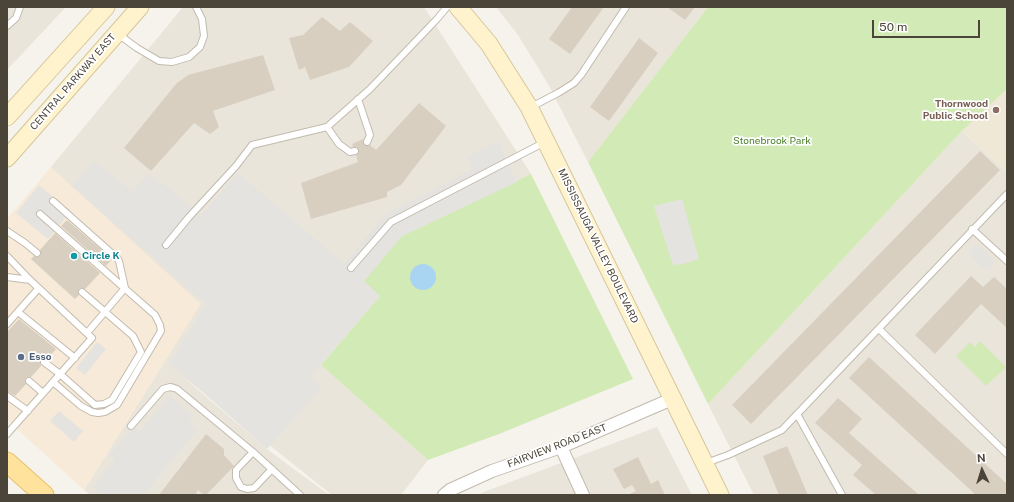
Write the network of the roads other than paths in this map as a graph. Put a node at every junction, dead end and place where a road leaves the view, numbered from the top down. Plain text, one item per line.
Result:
1 (20, 7) edge
2 (106, 7) edge
3 (140, 7) edge
4 (196, 7) edge
5 (447, 7) edge
6 (458, 7) edge
7 (626, 7) edge
8 (7, 26) edge
9 (117, 32) junction
10 (358, 99) junction
11 (529, 107) junction
12 (7, 117) edge
13 (327, 127) junction
14 (546, 141) junction
15 (367, 142) dead end
16 (355, 152) dead end
17 (7, 158) edge
18 (1007, 194) edge
19 (53, 201) dead end
20 (40, 214) dead end
21 (972, 230) junction
22 (8, 234) edge
23 (166, 245) dead end
24 (37, 252) dead end
25 (7, 256) edge
26 (1007, 262) edge
27 (350, 268) dead end
28 (7, 277) edge
29 (30, 280) junction
30 (38, 288) junction
31 (125, 288) junction
32 (82, 292) dead end
33 (105, 311) junction
34 (18, 312) junction
35 (8, 324) edge
36 (879, 329) junction
37 (87, 333) junction
38 (74, 358) junction
39 (44, 362) dead end
40 (60, 374) junction
41 (29, 381) dead end
42 (53, 382) junction
43 (43, 393) junction
44 (7, 396) edge
45 (672, 399) junction
46 (28, 411) junction
47 (797, 414) junction
48 (131, 426) dead end
49 (7, 434) edge
50 (560, 447) junction
51 (254, 452) junction
52 (1007, 454) edge
53 (7, 462) edge
54 (704, 463) junction
55 (272, 469) junction
56 (44, 495) edge
57 (300, 495) edge
58 (444, 495) edge
59 (583, 495) edge
60 (720, 495) edge
61 (842, 495) edge

1 - 8 lane
2 - 12 street
3 - 9 street, CENTRAL PARKWAY EAST
4 - 9 lane
5 - 10 lane
6 - 11 street, MISSISSAUGA VALLEY BOULEVARD
7 - 11 lane
9 - 17 street, CENTRAL PARKWAY EAST
10 - 13 lane
10 - 15 lane
11 - 14 street, MISSISSAUGA VALLEY BOULEVARD
13 - 16 lane
13 - 23 lane
14 - 27 lane
14 - 45 street, MISSISSAUGA VALLEY BOULEVARD
18 - 21 lane
19 - 31 lane
20 - 31 lane
21 - 26 lane
21 - 36 lane
22 - 24 lane
25 - 29 lane
28 - 29 lane
29 - 30 lane
30 - 34 lane
30 - 37 lane
31 - 33 lane
31 - 42 lane
32 - 33 lane
33 - 37 lane
33 - 40 lane
34 - 35 lane
34 - 38 lane
36 - 47 lane
36 - 52 lane
37 - 38 lane
38 - 40 lane
39 - 40 lane
40 - 42 lane
41 - 43 lane
42 - 43 lane
43 - 46 lane
44 - 46 lane
45 - 50 street, FAIRVIEW ROAD EAST
45 - 54 street, MISSISSAUGA VALLEY BOULEVARD
46 - 49 lane
47 - 54 lane
47 - 61 lane
48 - 51 lane
50 - 58 street, FAIRVIEW ROAD EAST
50 - 59 street
51 - 55 lane
51 - 55 lane
53 - 56 main road
54 - 60 street, MISSISSAUGA VALLEY BOULEVARD
55 - 57 lane

